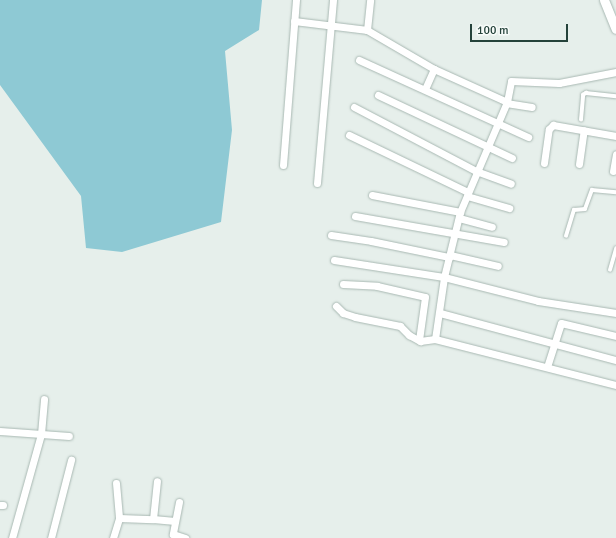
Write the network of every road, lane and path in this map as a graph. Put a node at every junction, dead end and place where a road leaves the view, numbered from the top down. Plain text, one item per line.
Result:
1 (296, 0) edge
2 (333, 0) edge
3 (370, 0) edge
4 (604, 0) edge
5 (294, 21) junction
6 (332, 26) junction
7 (616, 29) edge
8 (367, 30) junction
9 (359, 60) dead end
10 (434, 69) junction
11 (616, 72) edge
12 (425, 89) junction
13 (378, 95) dead end
14 (616, 96) edge
15 (507, 103) junction
16 (354, 107) dead end
17 (532, 107) dead end
18 (580, 120) dead end
19 (496, 124) junction
20 (584, 130) junction
21 (349, 135) dead end
22 (616, 136) edge
23 (528, 137) dead end
24 (487, 146) junction
25 (616, 154) edge
26 (512, 158) dead end
27 (544, 163) dead end
28 (579, 164) dead end
29 (283, 165) dead end
30 (476, 171) junction
31 (613, 171) dead end
32 (318, 183) dead end
33 (511, 184) dead end
34 (616, 192) edge
35 (468, 194) junction
36 (372, 195) dead end
37 (509, 208) dead end
38 (460, 215) junction
39 (355, 216) dead end
40 (492, 227) dead end
41 (455, 234) junction
42 (331, 235) dead end
43 (566, 236) dead end
44 (504, 242) dead end
45 (616, 249) edge
46 (449, 256) junction
47 (334, 260) dead end
48 (498, 266) dead end
49 (610, 270) dead end
50 (444, 277) junction
51 (343, 284) dead end
52 (336, 306) dead end
53 (440, 313) junction
54 (616, 313) edge
55 (616, 336) edge
56 (435, 339) junction
57 (419, 340) junction
58 (554, 344) junction
59 (616, 360) edge
60 (548, 367) junction
61 (616, 385) edge
62 (44, 399) dead end
63 (0, 431) edge
64 (41, 434) junction
65 (69, 436) dead end
66 (71, 460) dead end
67 (157, 481) dead end
68 (116, 482) dead end
69 (179, 502) dead end
70 (119, 518) junction
71 (153, 519) junction
72 (175, 521) junction
73 (12, 538) edge
74 (51, 538) edge
75 (114, 538) edge
76 (185, 538) edge

1 - 5 street
2 - 6 street
3 - 8 street
4 - 7 street
5 - 6 street
5 - 29 street
6 - 8 street
6 - 32 street
8 - 10 street
9 - 12 street
10 - 12 street
10 - 15 street
11 - 15 street
12 - 19 street
13 - 24 street
14 - 18 lane
15 - 17 street
15 - 19 street
16 - 30 street
19 - 23 street
19 - 24 street
20 - 22 street
20 - 27 street
20 - 28 street
21 - 35 street
24 - 26 street
24 - 30 street
25 - 31 street
30 - 33 street
30 - 35 street
34 - 43 lane
35 - 37 street
35 - 38 street
36 - 38 street
38 - 40 street
38 - 41 street
39 - 41 street
41 - 44 street
41 - 46 street
42 - 46 street
45 - 49 lane
46 - 48 street
46 - 50 street
47 - 50 street
50 - 53 street
50 - 54 street
51 - 57 street
52 - 57 street
53 - 56 street
53 - 58 street
55 - 58 street
56 - 57 street
56 - 60 street
58 - 59 street
58 - 60 street
60 - 61 street
62 - 64 street
63 - 64 street
64 - 65 street
64 - 73 street
66 - 74 street
67 - 71 street
68 - 70 street
69 - 72 street
70 - 71 street
70 - 75 street
71 - 72 street
72 - 76 street

